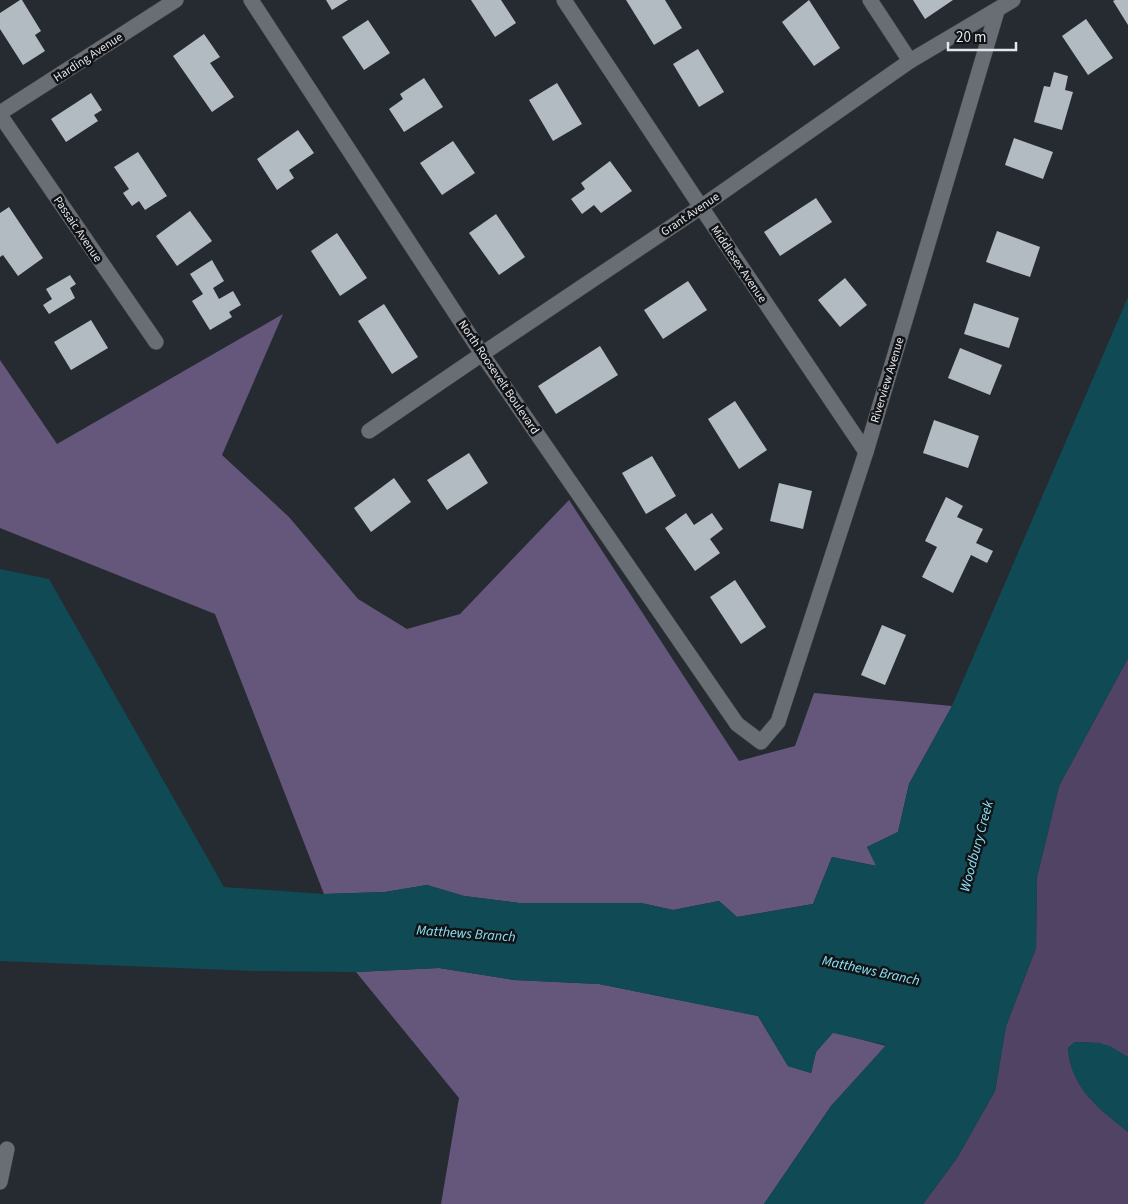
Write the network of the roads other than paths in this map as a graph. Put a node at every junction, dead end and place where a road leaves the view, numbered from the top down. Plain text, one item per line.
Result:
1 (176, 0) edge
2 (251, 0) edge
3 (564, 0) edge
4 (870, 0) edge
5 (1013, 0) edge
6 (997, 11) junction
7 (910, 61) junction
8 (0, 114) edge
9 (701, 208) junction
10 (156, 342) dead end
11 (482, 354) junction
12 (369, 432) dead end
13 (866, 452) junction
14 (761, 742) joint
15 (7, 1149) dead end
16 (0, 1182) edge

1 - 8 street, Harding Avenue
2 - 11 street, North Roosevelt Boulevard
3 - 9 street, Middlesex Avenue
4 - 7 street
5 - 6 street, Grant Avenue
6 - 7 street, Grant Avenue
6 - 13 street, Riverview Avenue
7 - 9 street, Grant Avenue
8 - 10 street, Passaic Avenue
9 - 11 street, Grant Avenue
9 - 13 street, Middlesex Avenue
11 - 12 street, Grant Avenue
11 - 14 street, North Roosevelt Boulevard
13 - 14 street, Riverview Avenue
15 - 16 street

